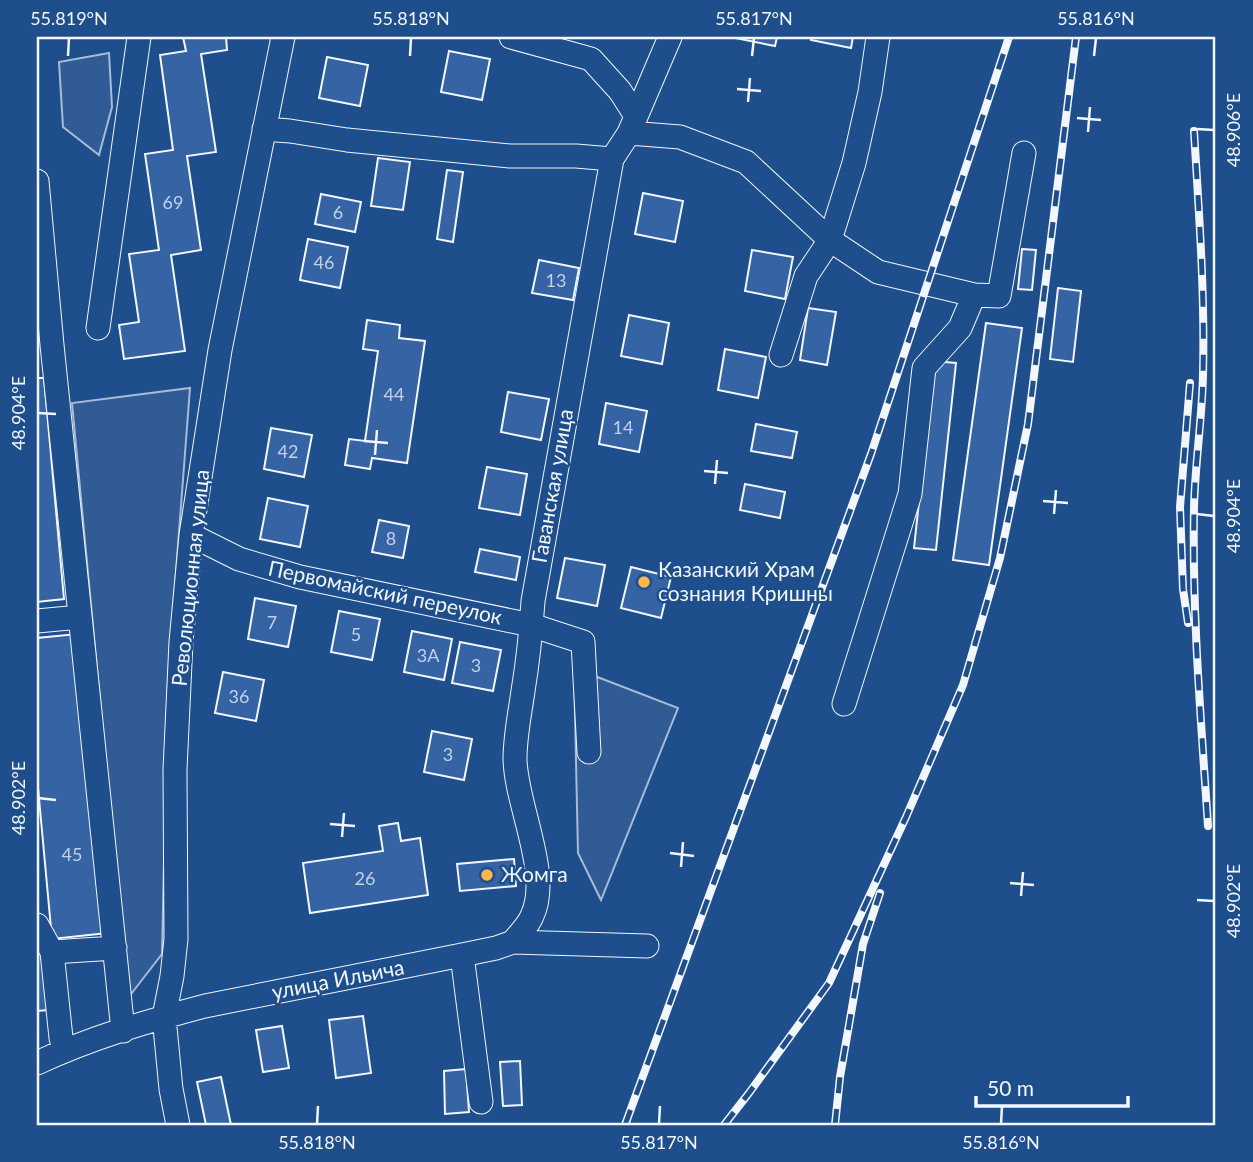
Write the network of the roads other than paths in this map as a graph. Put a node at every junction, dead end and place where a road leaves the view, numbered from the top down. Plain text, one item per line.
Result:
1 (139, 37) edge
2 (283, 37) edge
3 (511, 37) edge
4 (670, 37) edge
5 (878, 37) edge
6 (632, 125) junction
7 (264, 129) junction
8 (1024, 153) dead end
9 (612, 159) junction
10 (37, 181) edge
11 (831, 240) junction
12 (974, 295) junction
13 (98, 328) dead end
14 (44, 346) edge
15 (781, 355) dead end
16 (191, 535) junction
17 (80, 617) junction
18 (37, 621) edge
19 (531, 625) junction
20 (844, 704) dead end
21 (589, 752) dead end
22 (37, 925) edge
23 (513, 942) junction
24 (647, 946) dead end
25 (115, 948) junction
26 (52, 952) junction
27 (462, 955) junction
28 (164, 1017) junction
29 (123, 1031) junction
30 (64, 1050) junction
31 (37, 1063) edge
32 (481, 1102) dead end
33 (178, 1125) edge

1 - 13 street
2 - 7 street, Революционная улица
3 - 6 street
4 - 6 street, Гаванская улица
5 - 11 street
6 - 9 street, Гаванская улица
6 - 11 street
7 - 9 street
7 - 16 street, Революционная улица
8 - 12 street
9 - 19 street, Гаванская улица
10 - 14 street
11 - 12 street
11 - 15 street
12 - 20 street
14 - 17 street
16 - 19 street, Первомайский переулок
16 - 28 street, Революционная улица
17 - 18 street
17 - 25 street
19 - 21 street, Первомайский переулок
19 - 23 street, Гаванская улица
22 - 26 street
23 - 24 street, улица Ильича
23 - 27 street, улица Ильича
25 - 26 street
25 - 29 street
26 - 30 street
27 - 28 street, улица Ильича
27 - 32 street
28 - 29 street, улица Ильича
28 - 33 street, Революционная улица
29 - 30 street, улица Ильича
30 - 31 street, улица Ильича

